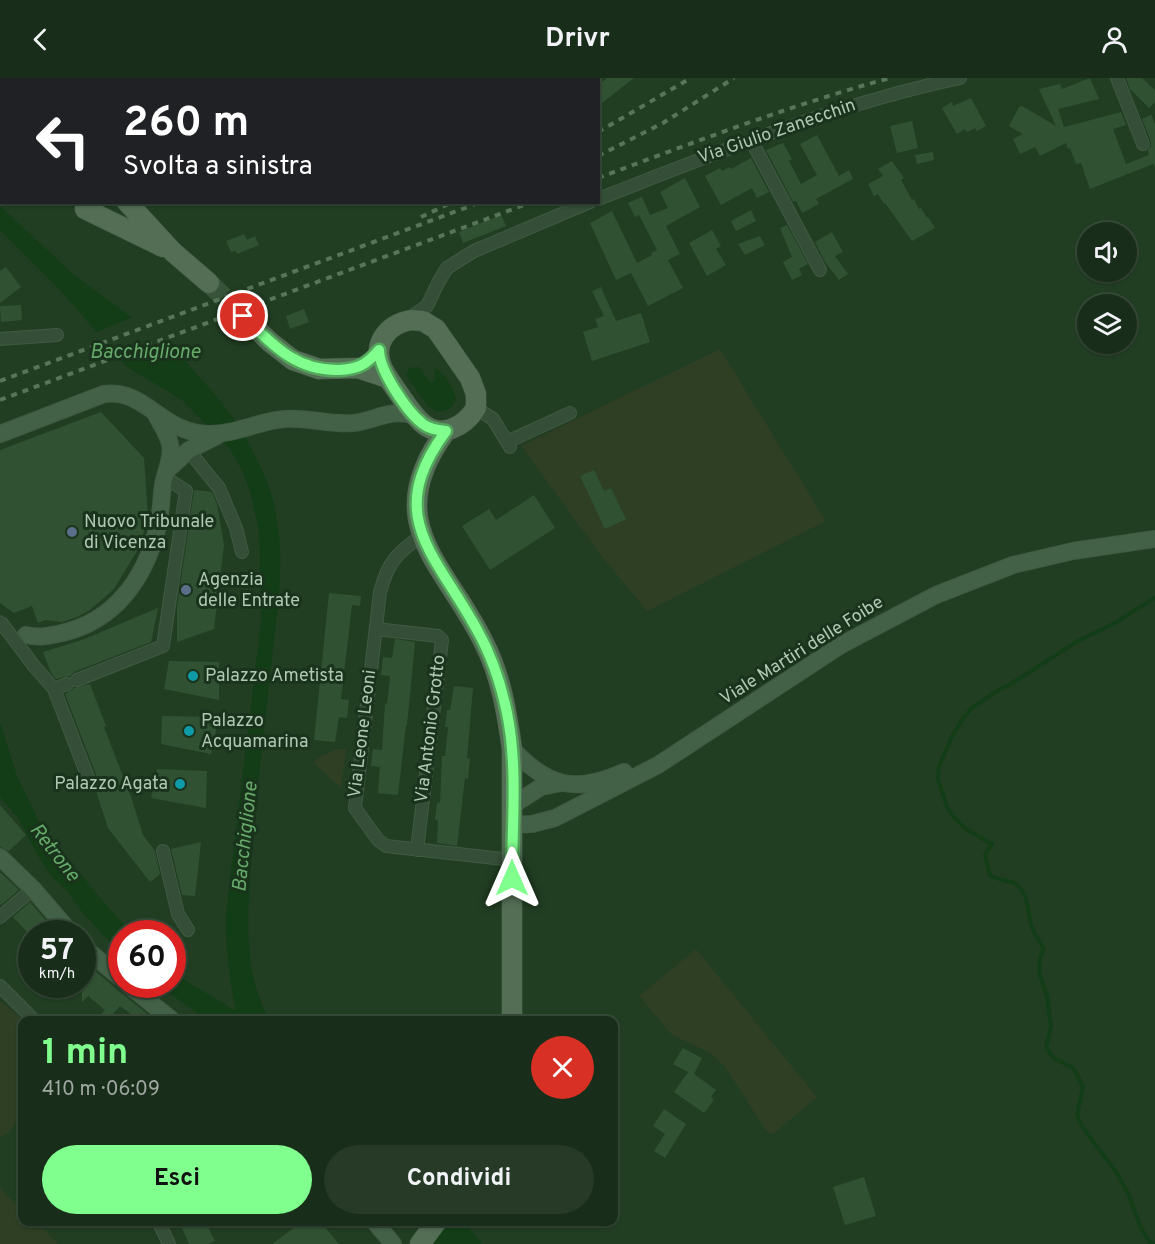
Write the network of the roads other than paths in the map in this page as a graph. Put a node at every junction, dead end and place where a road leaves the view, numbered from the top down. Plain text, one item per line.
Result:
1 (960, 78) edge
2 (1117, 78) edge
3 (751, 140) junction
4 (1143, 144) dead end
5 (600, 198) edge
6 (102, 204) edge
7 (129, 204) edge
8 (146, 204) edge
9 (585, 204) edge
10 (79, 206) edge
11 (151, 226) junction
12 (173, 252) junction
13 (820, 270) dead end
14 (209, 283) tunnel mouth
15 (427, 306) junction
16 (243, 316) tunnel mouth
17 (405, 321) junction
18 (436, 329) junction
19 (57, 335) dead end
20 (0, 339) edge
21 (379, 350) junction
22 (358, 368) junction
23 (391, 381) junction
24 (476, 408) junction
25 (570, 413) dead end
26 (156, 414) junction
27 (377, 416) junction
28 (420, 421) junction
29 (446, 431) junction
30 (0, 434) edge
31 (211, 436) junction
32 (193, 456) dead end
33 (427, 461) junction
34 (165, 474) junction
35 (421, 536) junction
36 (1155, 538) edge
37 (242, 552) dead end
38 (0, 621) edge
39 (376, 629) junction
40 (26, 635) dead end
41 (54, 689) junction
42 (512, 749) junction
43 (680, 749) junction
44 (561, 783) junction
45 (91, 784) dead end
46 (513, 815) junction
47 (417, 850) junction
48 (163, 851) dead end
49 (0, 857) edge
50 (512, 861) junction
51 (33, 889) junction
52 (0, 918) edge
53 (60, 920) edge
54 (188, 930) dead end
55 (96, 958) edge
56 (108, 968) edge
57 (0, 986) edge
58 (144, 998) edge
59 (30, 1016) edge
60 (166, 1016) edge
61 (512, 1016) edge
62 (160, 1226) edge
63 (378, 1226) edge
64 (433, 1226) edge
65 (422, 1242) edge
66 (169, 1244) edge
67 (393, 1244) edge

1 - 3 street, Via Giulio Zanecchin
2 - 4 street
3 - 5 street, Via Giulio Zanecchin
3 - 13 street
6 - 10 main road
7 - 11 main road
8 - 11 main road
9 - 15 street
10 - 12 main road
11 - 12 main road
12 - 14 main road
15 - 17 street
15 - 18 street
16 - 22 main road
17 - 18 main road
17 - 21 main road
18 - 24 main road
19 - 20 street
21 - 22 main road
21 - 23 main road
22 - 23 main road
23 - 27 main road
23 - 28 main road
24 - 25 street
24 - 29 main road
26 - 30 main road
26 - 31 main road
26 - 34 main road
27 - 28 main road
27 - 31 main road
28 - 29 main road
28 - 33 main road
29 - 33 main road
31 - 34 main road
32 - 37 street
33 - 35 main road
34 - 40 main road
34 - 41 street
35 - 39 street, Via Leone Leoni
35 - 42 main road
36 - 43 main road, Viale Martiri delle Foibe
38 - 41 street, bridge
39 - 47 street, Via Leone Leoni
39 - 47 street, Via Antonio Grotto
41 - 45 street
42 - 44 main road, Viale Martiri delle Foibe
42 - 46 main road
43 - 44 main road, Viale Martiri delle Foibe
43 - 46 main road, Viale Martiri delle Foibe
44 - 46 main road, Viale Martiri delle Foibe
46 - 50 main road
47 - 50 street, Via Leone Leoni
48 - 54 street
49 - 51 main road
50 - 61 main road
51 - 52 street
51 - 53 main road
55 - 56 main road
57 - 59 street
58 - 60 main road
62 - 66 street
63 - 67 main road
64 - 65 main road

